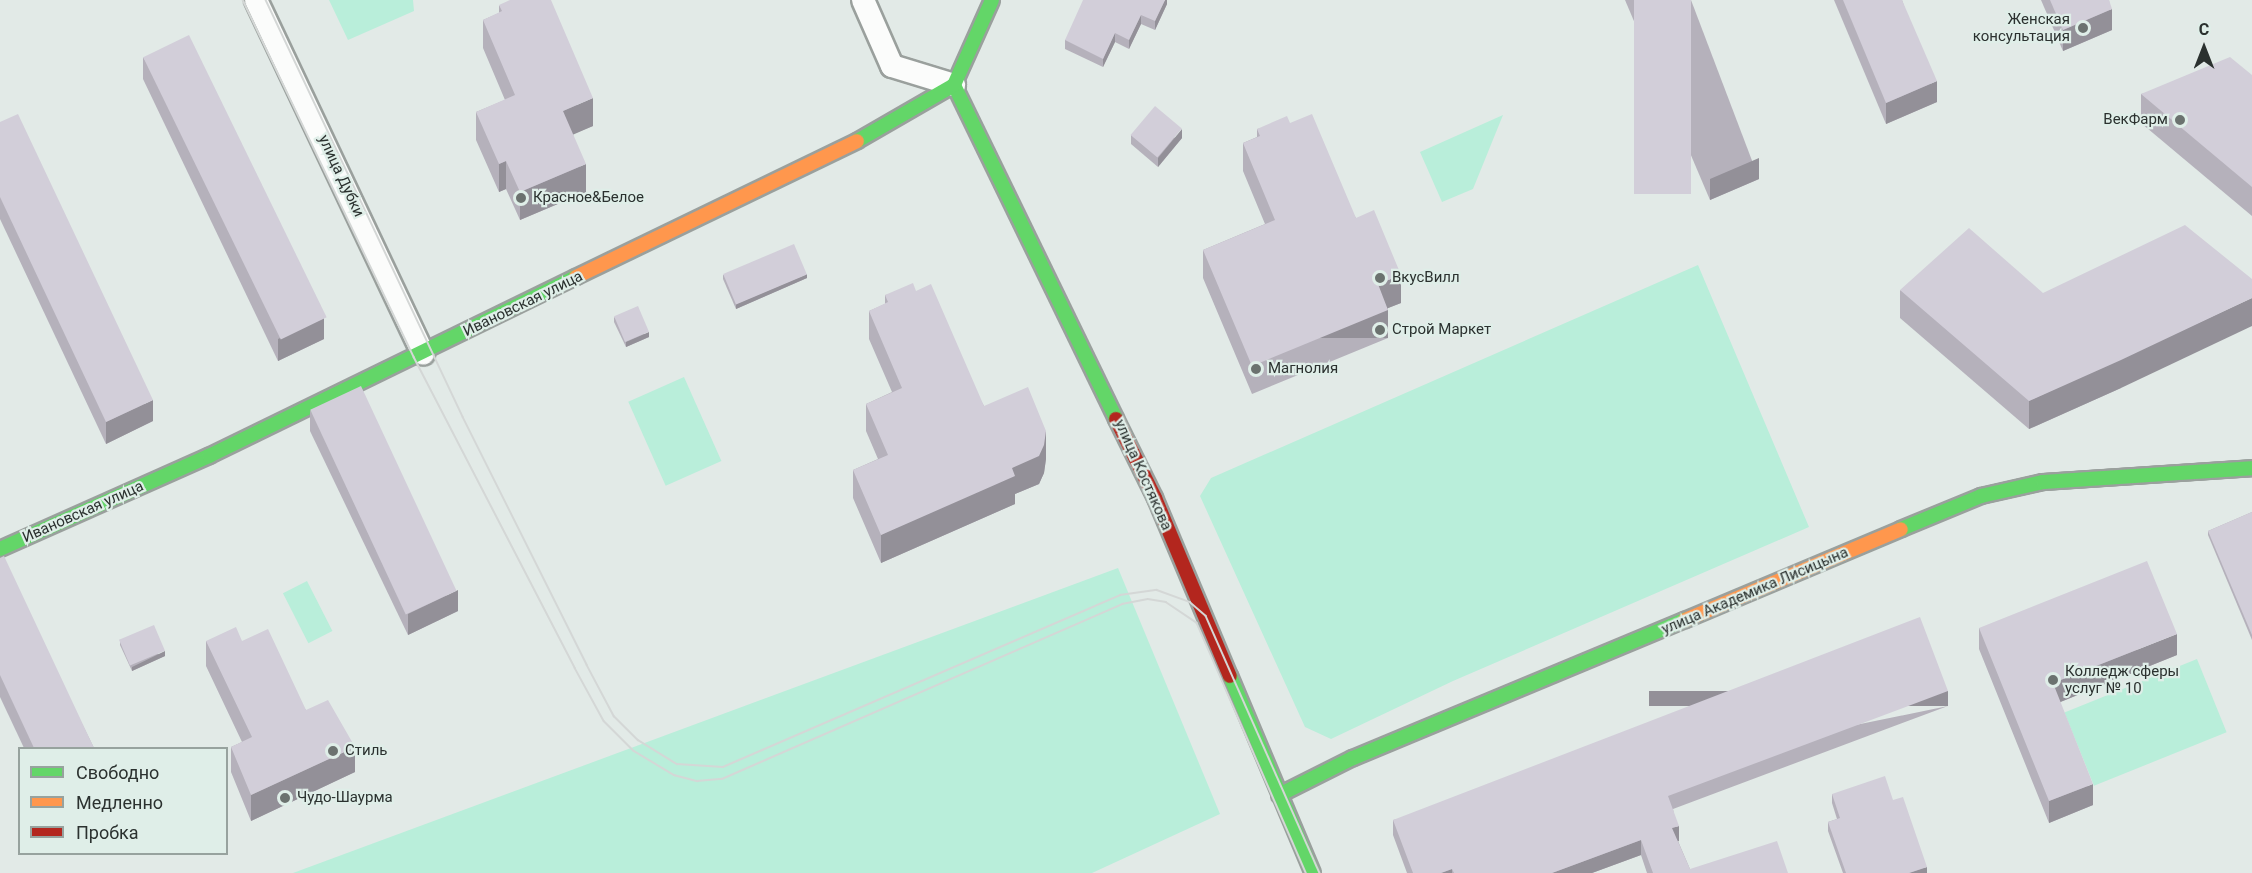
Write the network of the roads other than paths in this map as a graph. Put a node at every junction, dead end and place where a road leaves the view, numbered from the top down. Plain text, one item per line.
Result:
1 (256, 0) edge
2 (863, 0) edge
3 (992, 0) edge
4 (954, 85) junction
5 (423, 353) junction
6 (2252, 468) edge
7 (0, 549) edge
8 (1279, 795) junction
9 (1313, 873) edge

1 - 5 street, улица Дубки
2 - 4 street
3 - 4 street
4 - 5 street, Ивановская улица
4 - 8 street, улица Костякова
5 - 7 street, Ивановская улица
6 - 8 street, улица Академика Лисицына
8 - 9 street, улица Костякова

